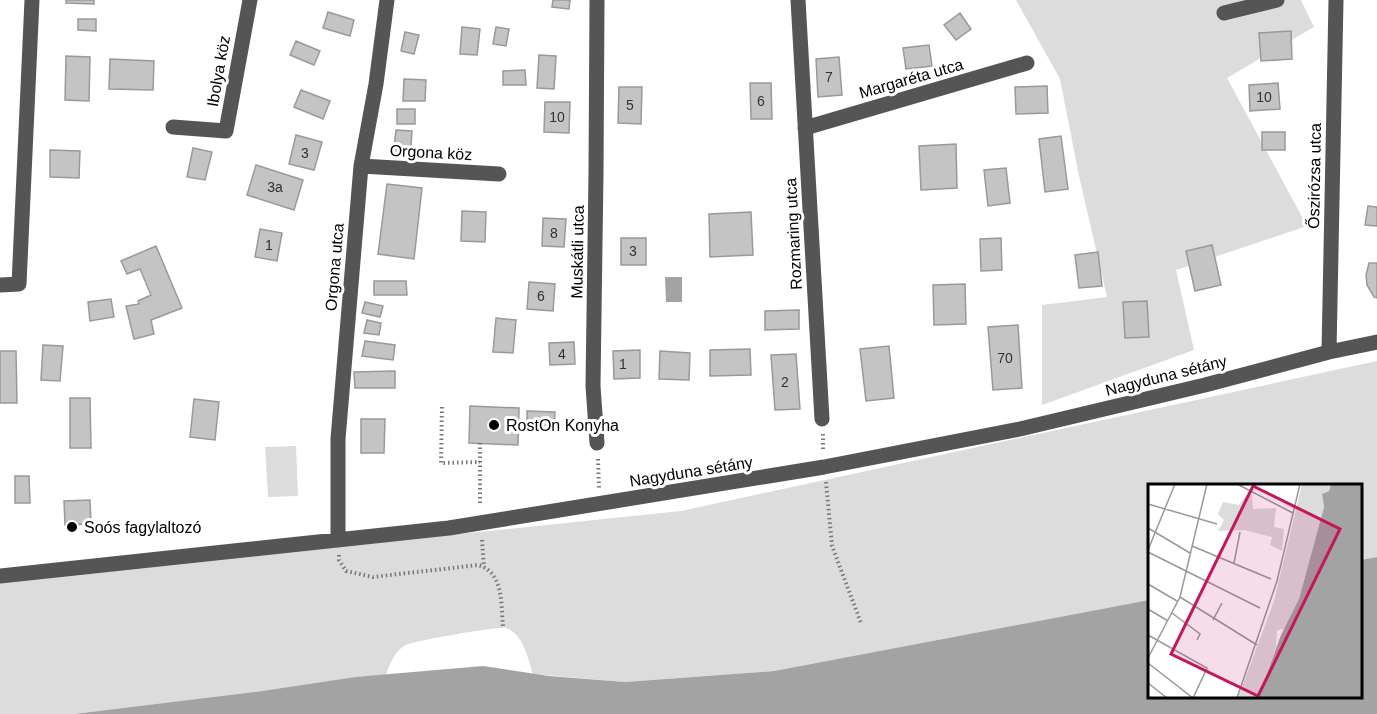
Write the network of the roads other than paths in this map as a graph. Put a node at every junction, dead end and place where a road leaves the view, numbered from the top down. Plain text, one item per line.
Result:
1 (32, 0) edge
2 (249, 0) edge
3 (387, 0) edge
4 (597, 0) edge
5 (798, 0) edge
6 (1277, 0) edge
7 (1336, 0) edge
8 (1224, 13) dead end
9 (1028, 63) dead end
10 (173, 127) dead end
11 (805, 128) junction
12 (361, 166) junction
13 (499, 174) dead end
14 (0, 285) edge
15 (1377, 342) edge
16 (1329, 352) junction
17 (822, 419) road end
18 (597, 443) road end
19 (338, 540) junction
20 (0, 576) edge

1 - 14 street
2 - 10 street, Ibolya köz
3 - 12 street, Orgona utca
4 - 18 street, Muskátli utca
5 - 11 street, Rozmaring utca
6 - 8 street
7 - 16 street, Őszirózsa utca
9 - 11 street, Margaréta utca
11 - 17 street, Rozmaring utca
12 - 13 street, Orgona köz
12 - 19 street, Orgona utca
15 - 16 street, Nagyduna sétány
16 - 19 street, Nagyduna sétány
19 - 20 street, Nagyduna sétány

